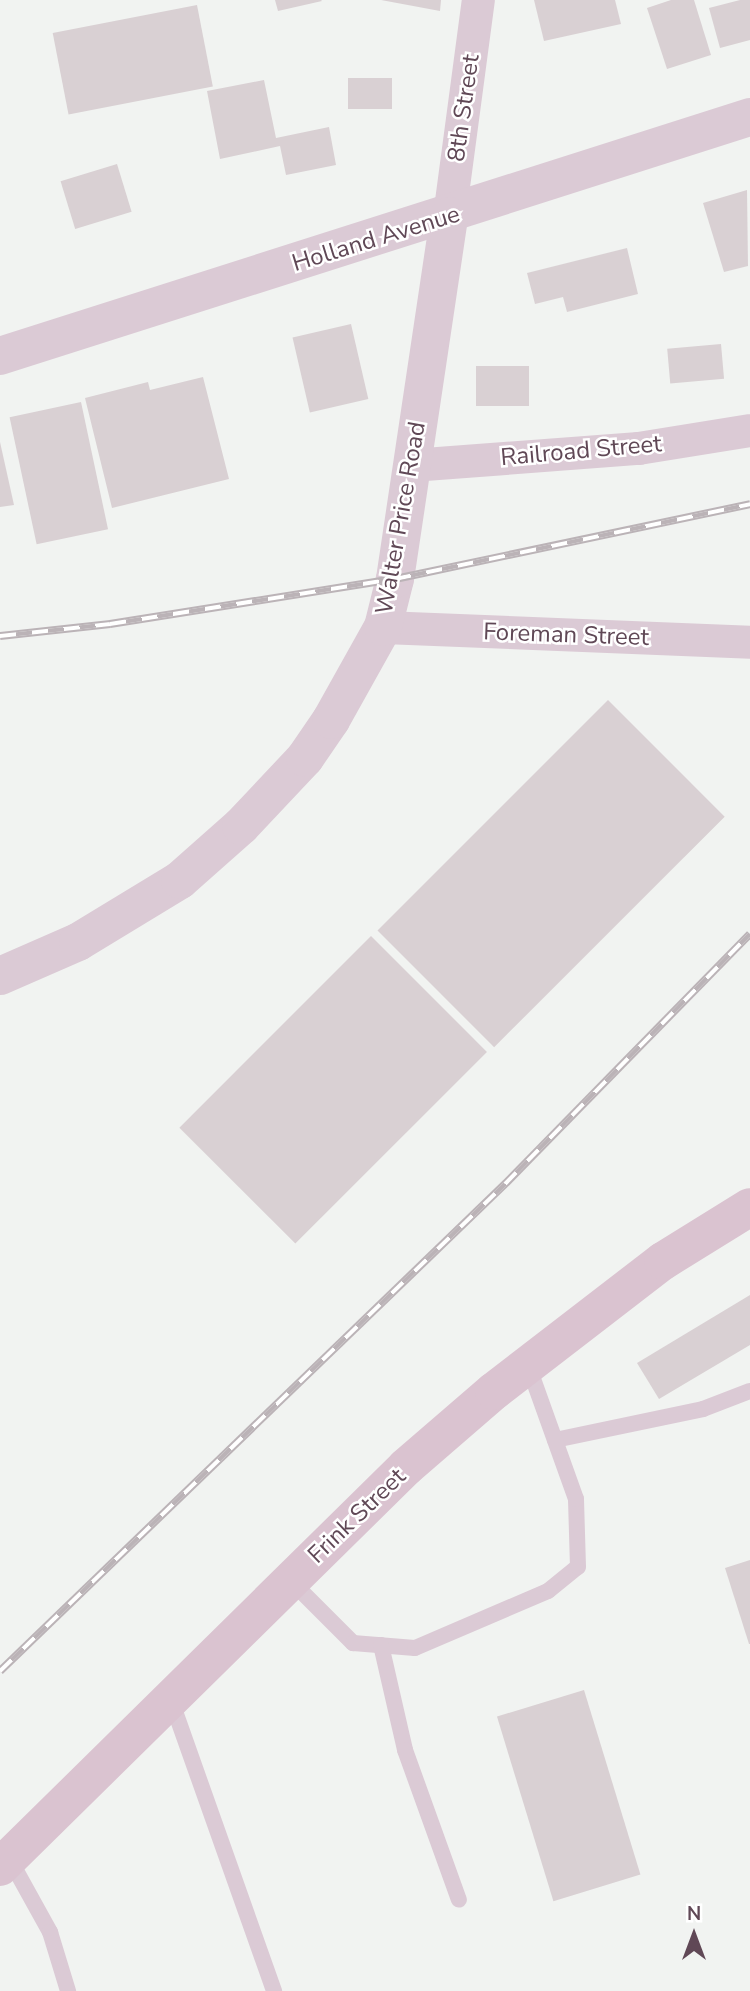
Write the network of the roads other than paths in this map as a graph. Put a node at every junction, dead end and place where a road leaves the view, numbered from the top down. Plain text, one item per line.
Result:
1 (478, 0) edge
2 (750, 117) edge
3 (449, 216) junction
4 (0, 356) edge
5 (750, 430) edge
6 (411, 465) junction
7 (383, 627) junction
8 (750, 642) edge
9 (0, 975) edge
10 (750, 1207) edge
11 (528, 1365) junction
12 (750, 1391) edge
13 (555, 1440) junction
14 (290, 1581) junction
15 (381, 1645) junction
16 (171, 1699) junction
17 (5, 1862) edge
18 (459, 1900) dead end
19 (68, 1991) edge
20 (274, 1991) edge

1 - 3 street, 8th Street
2 - 3 street, Holland Avenue
3 - 4 street, Holland Avenue
3 - 6 street, Walter Price Road
5 - 6 street, Railroad Street
6 - 7 street, Walter Price Road
7 - 8 street, Foreman Street
7 - 9 street, Walter Price Road
10 - 11 main road, Frink Street
11 - 13 lane
11 - 14 main road, Frink Street
12 - 13 lane
13 - 15 lane
14 - 15 lane
14 - 16 main road, Frink Street
15 - 18 lane
16 - 17 main road, Frink Street
16 - 20 lane
17 - 19 lane

